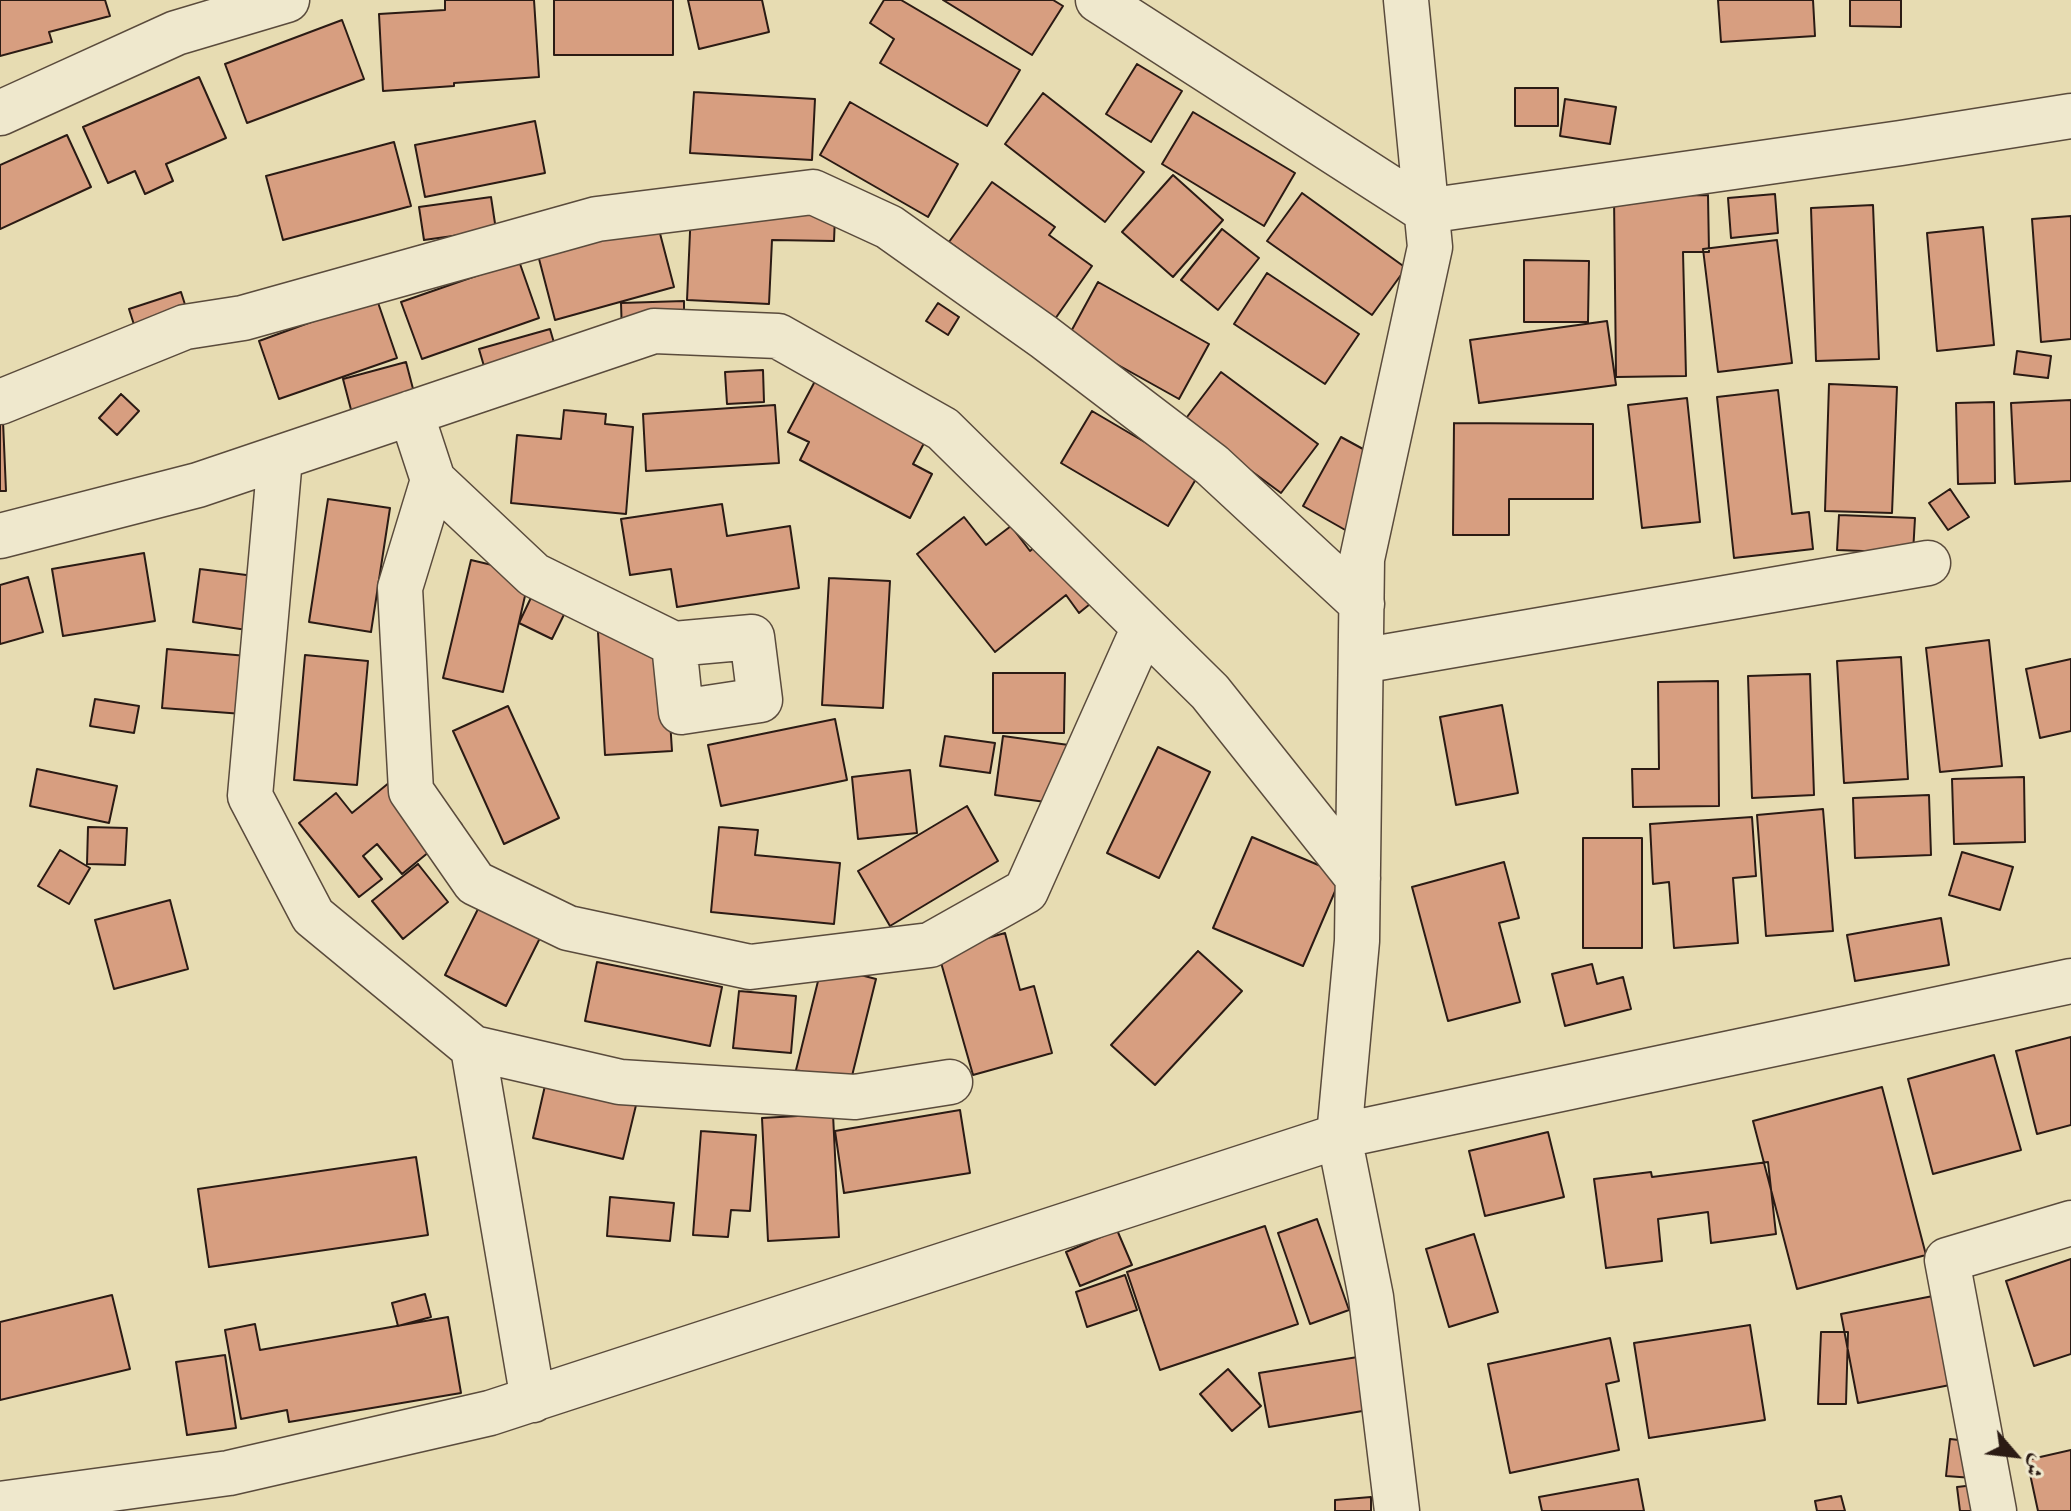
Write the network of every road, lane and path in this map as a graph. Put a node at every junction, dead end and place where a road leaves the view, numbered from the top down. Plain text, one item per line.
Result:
1 (287, 0) edge
2 (1098, 0) edge
3 (1406, 0) edge
4 (0, 113) edge
5 (2071, 116) edge
6 (1426, 211) junction
7 (0, 402) edge
8 (411, 413) junction
9 (280, 458) junction
10 (433, 480) junction
11 (0, 536) edge
12 (1928, 563) dead end
13 (1362, 604) junction
14 (1144, 627) junction
15 (674, 644) dead end
16 (1361, 661) junction
17 (1358, 878) junction
18 (2071, 981) edge
19 (473, 1048) junction
20 (950, 1082) dead end
21 (1339, 1136) junction
22 (2071, 1223) edge
23 (533, 1400) junction
24 (0, 1504) edge
25 (1397, 1511) edge
26 (1994, 1511) edge

1 - 4 street
2 - 6 street
3 - 6 street
5 - 6 street
6 - 13 street
7 - 13 street
8 - 9 street
8 - 10 street
8 - 14 street
9 - 11 street
9 - 19 street
10 - 14 street
10 - 15 street
12 - 16 street
13 - 16 street
14 - 17 street
16 - 17 street
17 - 21 street
18 - 21 street
19 - 20 street
19 - 23 street
21 - 23 street
21 - 25 street
22 - 26 street
23 - 24 street

